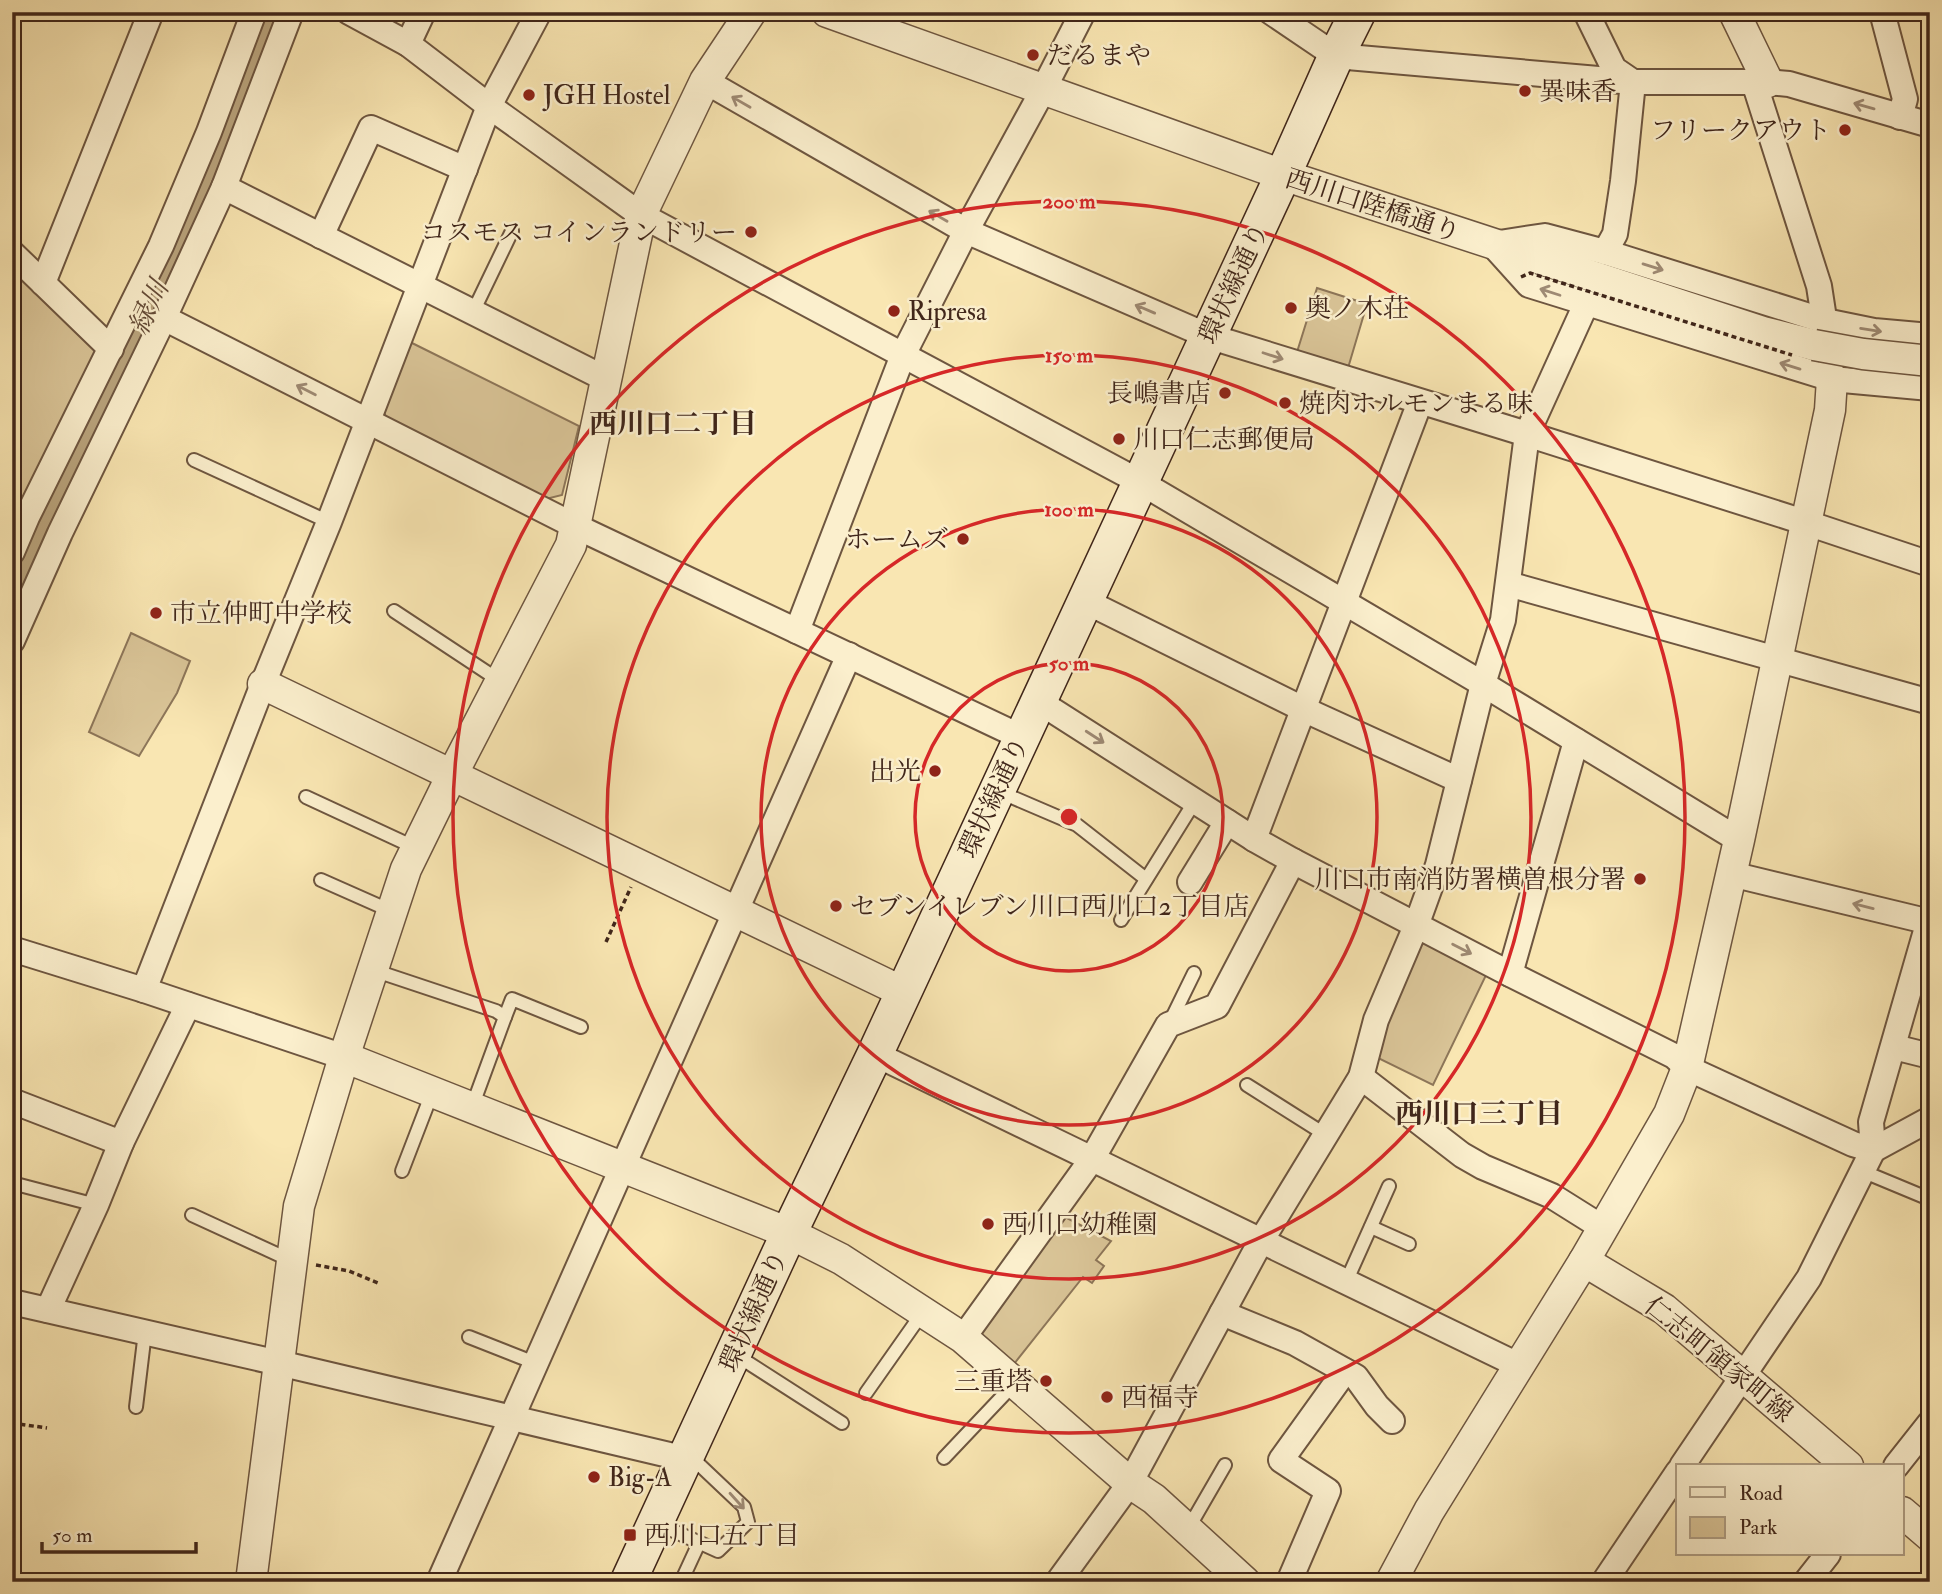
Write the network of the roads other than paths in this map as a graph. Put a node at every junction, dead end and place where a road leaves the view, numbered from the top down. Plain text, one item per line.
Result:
1 (151, 12) edge
2 (254, 12) edge
3 (291, 12) edge
4 (349, 12) edge
5 (423, 12) edge
6 (539, 12) edge
7 (751, 12) edge
8 (827, 12) edge
9 (1083, 12) edge
10 (1271, 12) edge
11 (1358, 12) edge
12 (1586, 12) edge
13 (1734, 12) edge
14 (1882, 12) edge
15 (408, 44) junction
16 (1336, 55) junction
17 (705, 81) junction
18 (1633, 82) junction
19 (1761, 82) junction
20 (1043, 90) junction
21 (489, 106) junction
22 (1900, 117) junction
23 (1930, 125) edge
24 (465, 169) junction
25 (1283, 175) junction
26 (224, 187) junction
27 (641, 215) junction
28 (512, 231) dead end
29 (966, 231) junction
30 (321, 236) junction
31 (1492, 244) junction
32 (1605, 252) junction
33 (12, 253) edge
34 (43, 283) junction
35 (420, 285) junction
36 (1586, 304) junction
37 (473, 312) junction
38 (164, 318) junction
39 (1208, 335) junction
40 (1930, 336) edge
41 (1813, 341) junction
42 (111, 349) junction
43 (903, 355) junction
44 (1930, 360) edge
45 (606, 379) junction
46 (1832, 379) junction
47 (1930, 388) edge
48 (1420, 402) junction
49 (367, 421) junction
50 (1527, 434) junction
51 (194, 460) dead end
52 (1140, 482) junction
53 (329, 522) junction
54 (1807, 523) junction
55 (575, 526) junction
56 (12, 552) edge
57 (1930, 564) edge
58 (1508, 584) junction
59 (1085, 601) junction
60 (1344, 602) junction
61 (394, 611) dead end
62 (797, 631) junction
63 (12, 641) edge
64 (849, 655) junction
65 (1777, 660) junction
66 (500, 681) junction
67 (263, 684) junction
68 (1483, 684) junction
69 (1038, 701) junction
70 (1930, 702) edge
71 (1303, 709) junction
72 (1021, 737) junction
73 (1576, 741) junction
74 (452, 775) junction
75 (1460, 780) junction
76 (996, 790) junction
77 (306, 797) dead end
78 (1195, 801) junction
79 (1227, 822) junction
80 (1254, 839) junction
81 (1739, 840) junction
82 (416, 848) junction
83 (1293, 861) junction
84 (1731, 874) junction
85 (1146, 879) junction
86 (321, 880) dead end
87 (1190, 882) dead end
88 (392, 912) junction
89 (734, 912) junction
90 (1121, 920) dead end
91 (1929, 921) edge
92 (1416, 926) junction
93 (12, 949) edge
94 (373, 970) junction
95 (1194, 973) dead end
96 (1510, 974) junction
97 (145, 990) junction
98 (903, 992) junction
99 (188, 1005) junction
100 (505, 1017) junction
101 (1168, 1025) junction
102 (582, 1027) dead end
103 (1894, 1047) junction
104 (875, 1054) junction
105 (1930, 1056) edge
106 (344, 1057) junction
107 (1687, 1068) junction
108 (1361, 1077) junction
109 (1247, 1085) dead end
110 (433, 1092) junction
111 (12, 1101) edge
112 (472, 1107) junction
113 (1930, 1119) edge
114 (1326, 1135) junction
115 (121, 1143) junction
116 (1092, 1159) junction
117 (1868, 1161) junction
118 (621, 1166) junction
119 (402, 1171) dead end
120 (12, 1183) edge
121 (1389, 1186) dead end
122 (1927, 1198) dead end
123 (96, 1205) junction
124 (192, 1215) dead end
125 (1371, 1227) junction
126 (1603, 1228) junction
127 (789, 1233) junction
128 (1261, 1241) junction
129 (1409, 1244) dead end
130 (292, 1261) junction
131 (1584, 1261) junction
132 (1346, 1282) junction
133 (12, 1302) edge
134 (48, 1310) junction
135 (923, 1312) junction
136 (1222, 1313) junction
137 (145, 1332) junction
138 (469, 1336) dead end
139 (963, 1338) junction
140 (734, 1353) junction
141 (279, 1363) junction
142 (535, 1363) junction
143 (1518, 1365) junction
144 (1345, 1371) junction
145 (1743, 1376) junction
146 (1015, 1383) junction
147 (866, 1393) dead end
148 (136, 1407) dead end
149 (511, 1417) junction
150 (1392, 1421) dead end
151 (842, 1423) dead end
152 (1930, 1423) edge
153 (687, 1457) junction
154 (944, 1458) dead end
155 (1683, 1464) edge
156 (1846, 1464) edge
157 (1898, 1464) edge
158 (1225, 1465) dead end
159 (1676, 1475) edge
160 (1130, 1483) junction
161 (1904, 1514) edge
162 (656, 1523) junction
163 (1188, 1530) junction
164 (1930, 1536) edge
165 (699, 1543) junction
166 (1826, 1556) edge
167 (251, 1582) edge
168 (439, 1582) edge
169 (628, 1582) edge
170 (681, 1582) edge
171 (1058, 1582) edge
172 (1245, 1582) edge
173 (1289, 1582) edge
174 (1391, 1582) edge
175 (1604, 1582) edge
176 (1806, 1582) edge

1 - 34 street
2 - 42 street
3 - 26 street
4 - 15 street
5 - 15 street
6 - 21 street
7 - 17 street
8 - 20 street, 西川口陸橋通り
9 - 20 street
10 - 16 street
11 - 16 main road, 環状線通り
12 - 18 street
13 - 19 street
14 - 22 street
15 - 21 street
16 - 18 street
16 - 25 main road, 環状線通り
17 - 27 street
29 -> 17 street
18 - 19 street
18 - 32 street
22 -> 19 street
19 - 41 street
20 - 25 street, 西川口陸橋通り
20 - 29 street
21 - 24 street
21 - 27 street
22 - 23 street
24 - 30 street
24 - 35 street
25 - 31 street, 西川口陸橋通り
25 - 39 main road, 環状線通り
26 - 30 street
26 - 38 street
27 - 43 street
27 - 45 street
28 - 37 lane
39 -> 29 street
29 - 43 street
30 - 35 street
31 - 32 street
36 -> 31 street
31 - 41 street, 西川口陸橋通り
32 -> 41 street
33 - 34 street
34 - 42 street
35 - 37 street
35 - 49 street
46 -> 36 street
36 - 50 street
37 - 45 street
49 -> 38 street
38 - 63 street
39 -> 48 street
39 - 52 main road, 環状線通り
41 -> 40 street
41 - 44 street, 西川口陸橋通り, bridge
41 - 46 street
42 - 56 street
43 - 52 street
43 - 62 street
45 - 55 street
46 - 47 street
46 - 54 street
48 - 50 street
48 - 60 street
49 - 53 street
49 - 55 street
50 - 54 street
50 - 58 street
51 - 53 lane
52 - 59 main road, 環状線通り
52 - 60 street
53 - 67 street
54 - 57 street
54 - 65 street
55 - 62 street
55 - 66 street
58 - 65 street
58 - 68 street
59 - 69 main road, 環状線通り
59 - 71 street
60 - 68 street
60 - 71 street
61 - 66 lane
62 - 64 street
64 - 72 street
64 - 89 street
65 - 70 street
65 - 81 street
66 - 74 street
67 - 74 street
67 - 97 street
68 - 73 street
68 - 75 street
69 - 72 main road, 環状線通り
69 -> 78 street
71 - 75 street
71 - 80 street
72 - 76 main road, 環状線通り
73 - 81 street
73 - 96 street
74 - 82 street
74 - 89 street
75 - 92 street
76 - 85 lane
76 - 98 main road, 環状線通り
77 - 82 lane
78 - 79 street
78 - 85 lane
79 - 80 street
79 - 87 street
80 - 83 street
81 - 84 street
82 - 88 street
83 - 92 street
83 - 101 street
91 -> 84 street
84 - 107 street
85 - 90 lane
86 - 88 lane
88 - 94 street
89 - 98 street
89 - 118 street
91 - 103 street
92 -> 96 street
92 - 108 street
93 - 97 street
94 - 100 lane
94 - 106 street
95 - 101 lane
96 - 107 street
97 - 99 street
98 - 104 main road, 環状線通り
99 - 106 street
99 - 115 street
100 - 102 lane
100 - 112 lane
101 - 116 street
103 - 105 street
103 - 117 street
104 - 116 street
104 - 127 main road, 環状線通り
106 - 110 street
106 - 130 street
107 - 117 street
107 - 126 street
108 - 114 street
108 - 126 street
109 - 114 lane
110 - 112 street
110 - 119 lane
111 - 115 street
112 - 118 street
113 - 117 street
114 - 128 street
115 - 123 street
116 - 128 street
116 - 139 street
117 - 122 lane
117 - 145 street
118 - 127 street
118 - 142 street
120 - 123 lane
121 - 125 lane
123 - 134 street
124 - 130 lane
125 - 129 lane
125 - 132 lane
126 - 131 street
127 - 135 street
127 - 140 main road, 環状線通り
128 - 132 street
128 - 136 street
130 - 141 street
131 - 143 street
131 - 145 street, 仁志町領家町線
132 - 143 street
133 - 134 street
134 - 137 street
135 - 139 street
135 - 147 lane
136 - 144 street
136 - 160 street
137 - 141 street
137 - 148 lane
138 - 142 lane
139 - 146 street
140 - 151 lane
140 - 153 main road, 環状線通り
141 - 149 street
141 - 167 street
142 - 149 street
143 - 174 street
144 - 150 street
144 - 173 street
145 - 155 street
145 - 156 street, 仁志町領家町線
146 - 154 lane
146 - 160 street
149 - 153 street
149 - 168 street
152 - 157 street
153 - 162 main road, 環状線通り
153 -> 165 lane
158 - 163 lane
159 - 175 street
160 - 163 street
160 - 171 street
161 - 164 street
162 - 165 lane
162 - 169 main road, 環状線通り
163 - 172 street
165 - 170 lane
166 - 176 street

